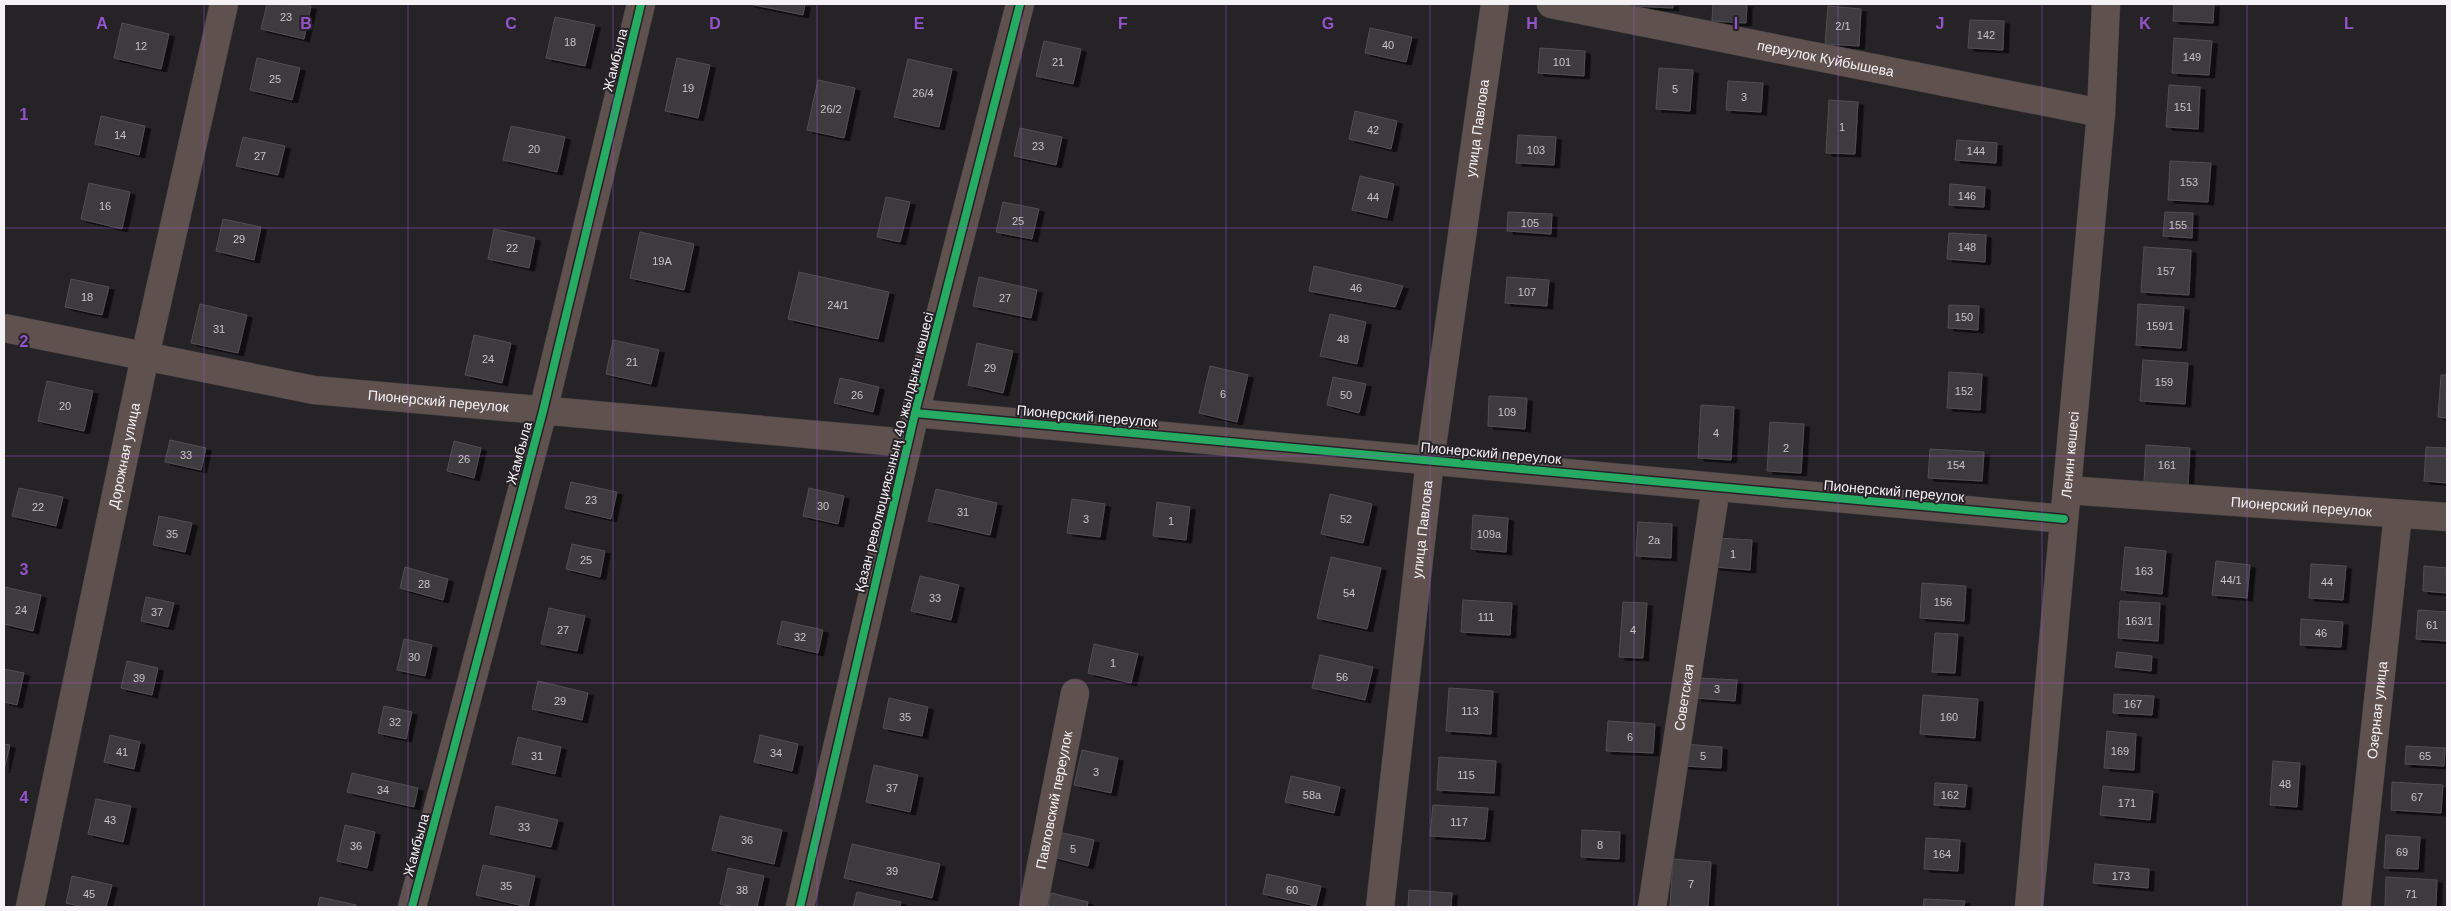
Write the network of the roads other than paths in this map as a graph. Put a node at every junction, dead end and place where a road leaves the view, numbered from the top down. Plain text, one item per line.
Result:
1 (224, 4) edge
2 (641, 4) edge
3 (1020, 4) edge
4 (1495, 4) edge
5 (1551, 4) edge
6 (2106, 4) edge
7 (2101, 113) junction
8 (4, 328) edge
9 (145, 356) junction
10 (543, 410) junction
11 (915, 413) junction
12 (908, 443) junction
13 (1430, 460) junction
14 (1716, 487) junction
15 (2067, 490) junction
16 (2398, 514) junction
17 (2447, 517) edge
18 (2064, 519) junction
19 (1075, 693) dead end
20 (30, 907) edge
21 (412, 907) edge
22 (800, 907) edge
23 (1033, 907) edge
24 (1380, 907) edge
25 (1652, 907) edge
26 (2029, 907) edge
27 (2356, 907) edge

1 - 9 street, Дорожная улица
2 - 10 street, Жамбыла
3 - 11 street, Қазан революциясының 40 жылдығы көшесі
4 - 13 street, улица Павлова
5 - 7 street, переулок Куйбышева
6 - 7 street, Ленин көшесі
7 - 15 street, Ленин көшесі
8 - 9 street, Пионерский переулок
9 - 10 street, Пионерский переулок
9 - 20 street, Дорожная улица
10 - 12 street, Пионерский переулок
10 - 21 street, Жамбыла
11 - 12 street, Қазан революциясының 40 жылдығы көшесі
11 - 13 street, Пионерский переулок
12 - 22 street, Қазан революциясының 40 жылдығы көшесі
13 - 14 street, Пионерский переулок
13 - 24 street, улица Павлова
14 - 18 street, Пионерский переулок
14 - 25 street, Советская
15 - 16 street, Пионерский переулок
15 - 18 street, Ленин көшесі
16 - 17 street, Пионерский переулок
16 - 27 street, Озерная улица
18 - 26 street, Ленин көшесі
19 - 23 street, Павловский переулок

